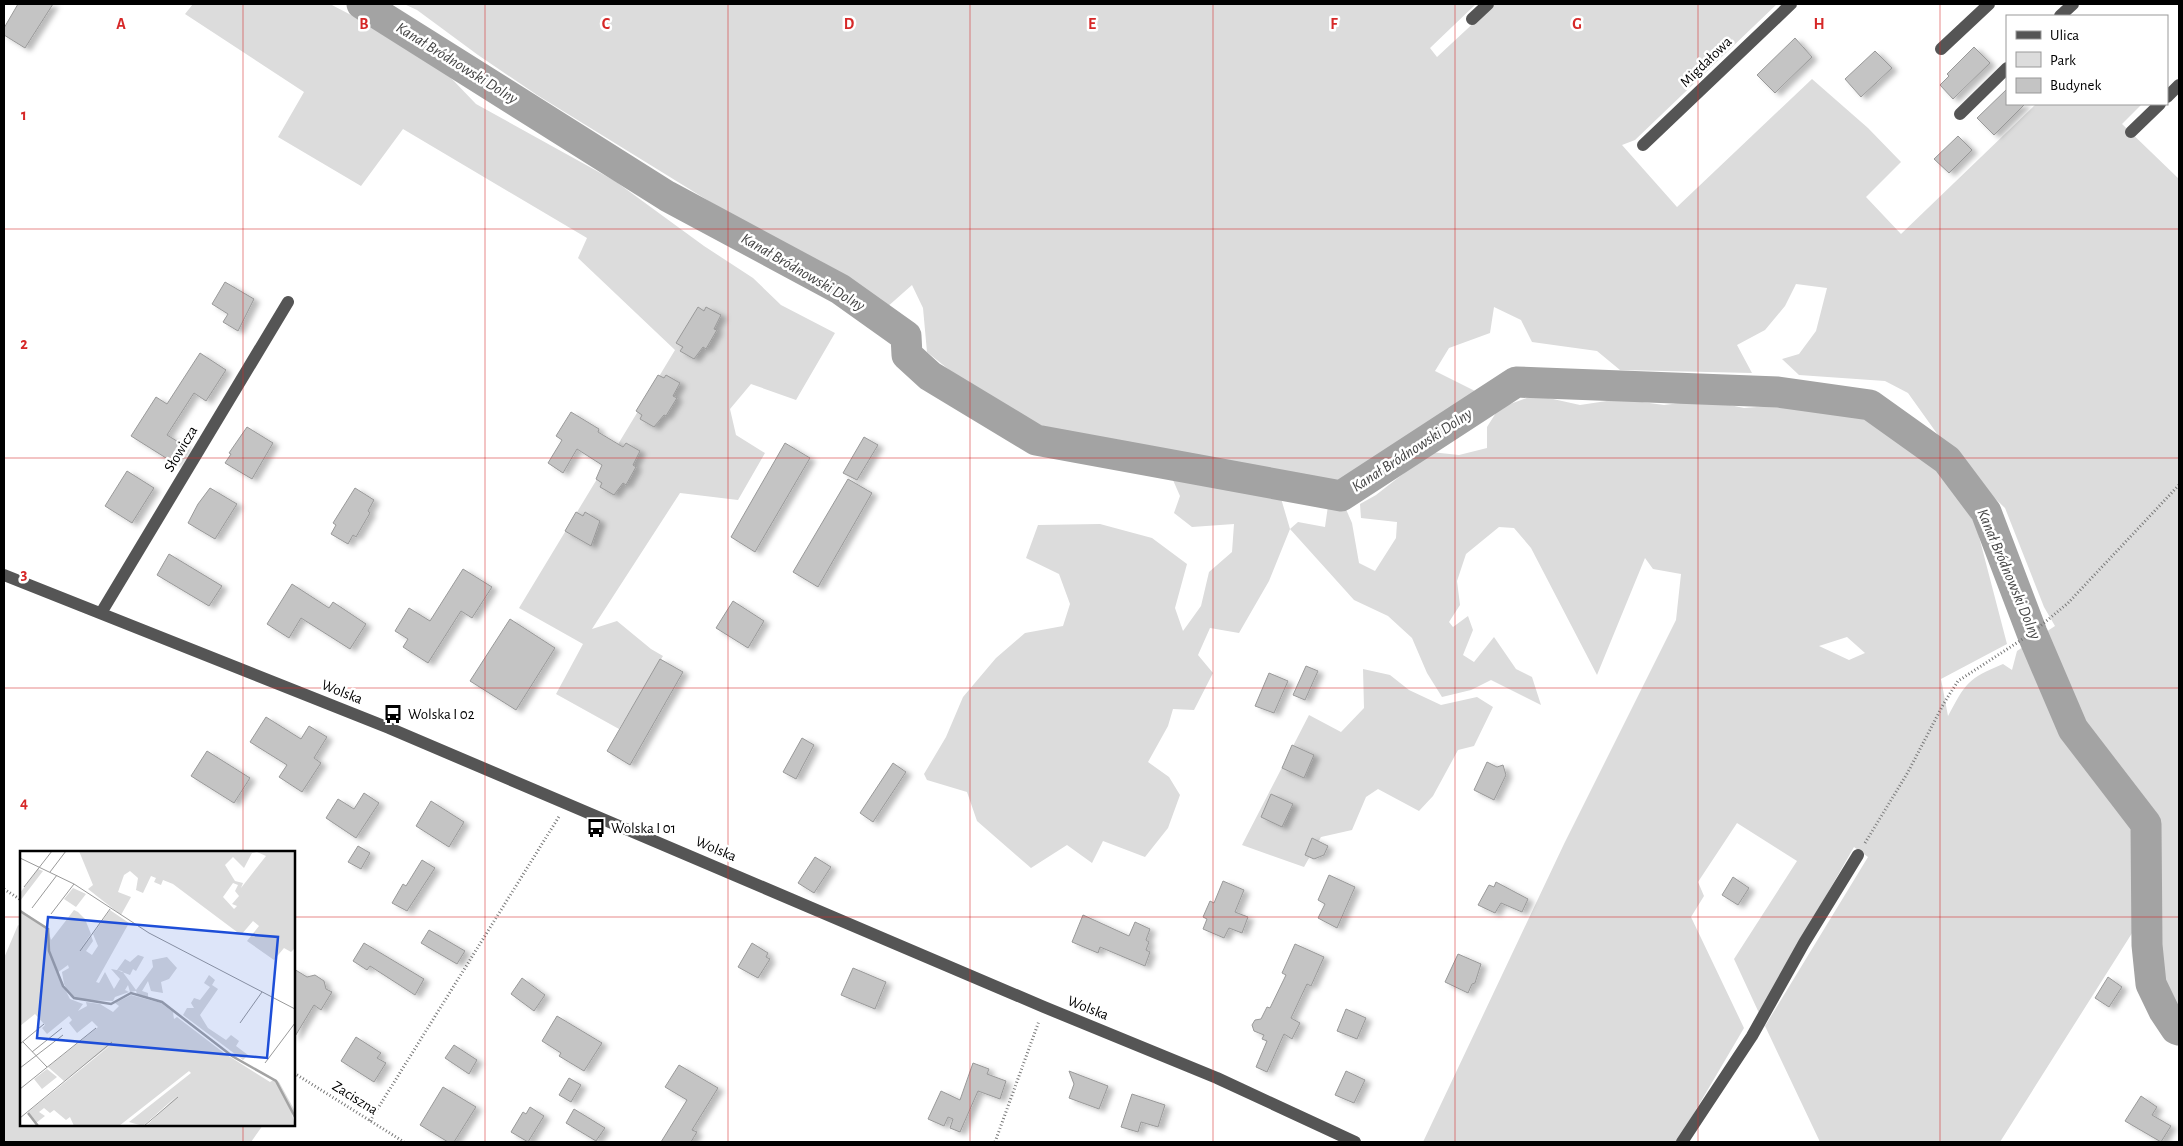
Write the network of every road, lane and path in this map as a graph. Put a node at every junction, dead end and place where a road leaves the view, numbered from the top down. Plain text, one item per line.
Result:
1 (1488, 4) edge
2 (1791, 4) edge
3 (1989, 4) edge
4 (2073, 4) edge
5 (2061, 15) edge
6 (1472, 19) dead end
7 (1941, 49) dead end
8 (2006, 69) edge
9 (2179, 85) edge
10 (2168, 96) edge
11 (2159, 105) edge
12 (1960, 114) dead end
13 (2131, 132) dead end
14 (1643, 145) dead end
15 (288, 302) dead end
16 (2179, 485) edge
17 (4, 575) edge
18 (101, 613) junction
19 (567, 804) junction
20 (1858, 855) joint
21 (4, 889) edge
22 (20, 899) edge
23 (1044, 1007) junction
24 (295, 1073) edge
25 (370, 1121) junction
26 (404, 1142) edge
27 (995, 1142) edge
28 (1355, 1142) edge
29 (1682, 1142) edge

1 - 6 street
2 - 14 street, Migdałowa
3 - 7 street
4 - 5 street
8 - 12 street
9 - 10 street
11 - 13 street
15 - 18 street, Słowicza
16 - 20 path
17 - 18 street, Wolska
18 - 19 street, Wolska
19 - 23 street, Wolska
19 - 25 path
20 - 29 street
21 - 22 path
23 - 27 path
23 - 28 street, Wolska
24 - 25 path, Zaciszna
25 - 26 path, Zaciszna

